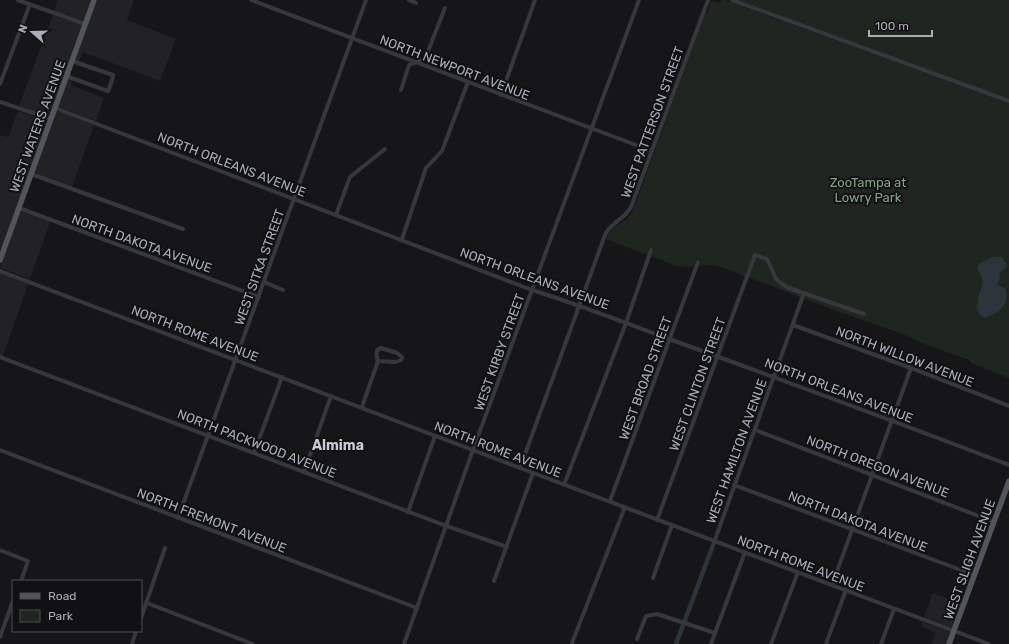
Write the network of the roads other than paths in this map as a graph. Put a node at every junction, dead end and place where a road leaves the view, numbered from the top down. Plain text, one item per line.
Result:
1 (18, 0) edge
2 (94, 0) edge
3 (251, 0) edge
4 (366, 0) edge
5 (409, 0) edge
6 (535, 0) edge
7 (639, 0) edge
8 (708, 0) edge
9 (732, 0) edge
10 (416, 3) dead end
11 (30, 4) junction
12 (445, 8) dead end
13 (85, 24) junction
14 (352, 38) junction
15 (72, 61) junction
16 (414, 62) junction
17 (66, 76) junction
18 (468, 82) junction
19 (0, 84) edge
20 (401, 90) dead end
21 (501, 95) junction
22 (1009, 101) edge
23 (0, 102) edge
24 (55, 108) junction
25 (51, 119) junction
26 (592, 129) junction
27 (385, 149) dead end
28 (652, 151) junction
29 (31, 174) junction
30 (294, 199) junction
31 (19, 208) junction
32 (336, 215) junction
33 (183, 229) dead end
34 (402, 239) junction
35 (651, 250) dead end
36 (0, 260) edge
37 (698, 262) dead end
38 (0, 270) edge
39 (264, 282) junction
40 (284, 290) dead end
41 (532, 290) junction
42 (804, 293) junction
43 (259, 297) junction
44 (579, 305) junction
45 (864, 314) dead end
46 (626, 323) junction
47 (793, 325) junction
48 (670, 339) junction
49 (718, 356) junction
50 (0, 357) edge
51 (237, 360) junction
52 (378, 361) junction
53 (911, 368) junction
54 (774, 376) junction
55 (282, 377) junction
56 (331, 396) junction
57 (1009, 406) edge
58 (362, 408) junction
59 (891, 420) junction
60 (755, 430) junction
61 (209, 436) junction
62 (435, 436) junction
63 (0, 450) edge
64 (473, 450) junction
65 (254, 453) junction
66 (1009, 465) edge
67 (520, 468) junction
68 (304, 472) junction
69 (533, 473) junction
70 (872, 475) junction
71 (1009, 481) edge
72 (564, 485) junction
73 (734, 485) junction
74 (610, 501) junction
75 (625, 507) junction
76 (408, 512) junction
77 (178, 518) junction
78 (657, 520) junction
79 (994, 522) junction
80 (672, 525) junction
81 (446, 526) junction
82 (852, 529) junction
83 (714, 541) junction
84 (507, 547) junction
85 (166, 548) dead end
86 (712, 548) dead end
87 (0, 550) edge
88 (745, 552) junction
89 (798, 572) junction
90 (974, 575) junction
91 (653, 578) dead end
92 (21, 580) edge
93 (494, 581) dead end
94 (832, 585) junction
95 (846, 590) junction
96 (146, 603) junction
97 (12, 604) edge
98 (417, 608) junction
99 (894, 609) junction
100 (142, 615) edge
101 (1, 629) edge
102 (954, 631) junction
103 (136, 632) edge
104 (715, 633) junction
105 (0, 637) edge
106 (637, 639) dead end
107 (572, 643) edge
108 (132, 644) edge
109 (253, 644) edge
110 (404, 644) edge
111 (711, 644) edge
112 (771, 644) edge
113 (826, 644) edge
114 (881, 644) edge
115 (949, 644) edge
116 (989, 644) edge

1 - 11 street
2 - 13 main road, WEST WATERS AVENUE
3 - 14 street, NORTH NEWPORT AVENUE
4 - 14 street, WEST SITKA STREET
5 - 10 street
6 - 21 street
7 - 26 street, WEST KIRBY STREET
8 - 28 street, WEST PATTERSON STREET
9 - 22 street
11 - 13 street
11 - 19 street
12 - 16 street
13 - 15 main road, WEST WATERS AVENUE
14 - 16 street, NORTH NEWPORT AVENUE
14 - 30 street, WEST SITKA STREET
15 - 17 main road, WEST WATERS AVENUE
15 - 17 street
16 - 18 street, NORTH NEWPORT AVENUE
16 - 20 street
17 - 24 main road, WEST WATERS AVENUE
18 - 21 street, NORTH NEWPORT AVENUE
18 - 34 street
21 - 26 street, NORTH NEWPORT AVENUE
23 - 25 street
24 - 25 main road, WEST WATERS AVENUE
24 - 30 street, NORTH ORLEANS AVENUE
25 - 29 main road, WEST WATERS AVENUE
26 - 28 street, NORTH NEWPORT AVENUE
26 - 41 street, WEST KIRBY STREET
27 - 32 street
28 - 44 street, WEST PATTERSON STREET
29 - 31 main road, WEST WATERS AVENUE
29 - 33 street
30 - 32 street, NORTH ORLEANS AVENUE
30 - 39 street, WEST SITKA STREET
31 - 36 main road, WEST WATERS AVENUE
31 - 43 street, NORTH DAKOTA AVENUE
32 - 34 street, NORTH ORLEANS AVENUE
34 - 41 street, NORTH ORLEANS AVENUE
35 - 46 street
37 - 48 street, WEST BROAD STREET
38 - 51 street, NORTH ROME AVENUE
39 - 40 street
39 - 43 street, WEST SITKA STREET
41 - 44 street, NORTH ORLEANS AVENUE
41 - 64 street, WEST KIRBY STREET
42 - 45 street
42 - 47 street, WEST HAMILTON AVENUE
42 - 49 street, WEST CLINTON STREET
43 - 51 street, WEST SITKA STREET
44 - 46 street, NORTH ORLEANS AVENUE
44 - 67 street, WEST PATTERSON STREET
46 - 48 street, NORTH ORLEANS AVENUE
46 - 72 street
47 - 53 street, NORTH WILLOW AVENUE
47 - 54 street, WEST HAMILTON AVENUE
48 - 49 street, NORTH ORLEANS AVENUE
48 - 74 street, WEST BROAD STREET
49 - 54 street, NORTH ORLEANS AVENUE
49 - 78 street, WEST CLINTON STREET
50 - 61 street, NORTH PACKWOOD AVENUE
51 - 55 street, NORTH ROME AVENUE
51 - 61 street, WEST SITKA STREET
52 - 52 street
52 - 58 street
53 - 57 street, NORTH WILLOW AVENUE
53 - 59 street
54 - 59 street, NORTH ORLEANS AVENUE
54 - 60 street, WEST HAMILTON AVENUE
55 - 56 street, NORTH ROME AVENUE
55 - 65 street
56 - 58 street, NORTH ROME AVENUE
56 - 68 street
58 - 62 street, NORTH ROME AVENUE
59 - 66 street, NORTH ORLEANS AVENUE
59 - 70 street
60 - 70 street, NORTH OREGON AVENUE
60 - 73 street, WEST HAMILTON AVENUE
61 - 65 street, NORTH PACKWOOD AVENUE
61 - 77 street, WEST SITKA STREET
62 - 64 street, NORTH ROME AVENUE
62 - 76 street
63 - 77 street, NORTH FREMONT AVENUE
64 - 67 street, NORTH ROME AVENUE
64 - 81 street, WEST KIRBY STREET
65 - 68 street, NORTH PACKWOOD AVENUE
67 - 69 street, NORTH ROME AVENUE
68 - 76 street, NORTH PACKWOOD AVENUE
69 - 72 street, NORTH ROME AVENUE
69 - 84 street
70 - 79 street, NORTH OREGON AVENUE
70 - 82 street
71 - 79 main road, WEST SLIGH AVENUE
72 - 74 street, NORTH ROME AVENUE
73 - 82 street, NORTH DAKOTA AVENUE
73 - 83 street, WEST HAMILTON AVENUE
74 - 75 street, NORTH ROME AVENUE
75 - 78 street, NORTH ROME AVENUE
75 - 107 street
76 - 81 street, NORTH PACKWOOD AVENUE
77 - 98 street, NORTH FREMONT AVENUE
78 - 80 street, NORTH ROME AVENUE
79 - 90 main road, WEST SLIGH AVENUE
80 - 83 street, NORTH ROME AVENUE
80 - 91 street
81 - 84 street, NORTH PACKWOOD AVENUE
81 - 98 street, WEST KIRBY STREET
82 - 90 street, NORTH DAKOTA AVENUE
82 - 94 street
83 - 86 street, WEST HAMILTON AVENUE
83 - 88 street, NORTH ROME AVENUE
84 - 93 street
85 - 96 street
87 - 92 street
88 - 89 street, NORTH ROME AVENUE
88 - 104 street
89 - 94 street, NORTH ROME AVENUE
89 - 112 street
90 - 102 main road, WEST SLIGH AVENUE
94 - 95 street, NORTH ROME AVENUE
95 - 99 street, NORTH ROME AVENUE
95 - 113 street
96 - 100 street
96 - 109 street
97 - 101 street
98 - 110 street, WEST KIRBY STREET
99 - 102 street, NORTH ROME AVENUE
99 - 114 street
101 - 105 street
102 - 115 main road, WEST SLIGH AVENUE
102 - 116 street, NORTH ROME AVENUE
103 - 108 street
104 - 106 street
104 - 111 street

